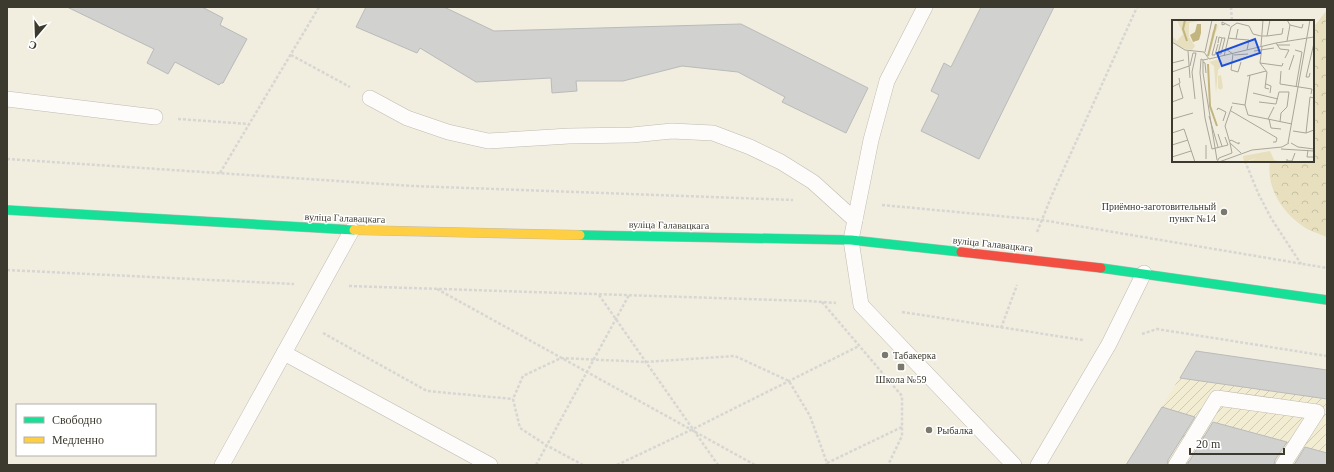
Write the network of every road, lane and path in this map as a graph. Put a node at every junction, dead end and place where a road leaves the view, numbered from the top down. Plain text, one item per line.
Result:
1 (319, 7) edge
2 (925, 7) edge
3 (1137, 7) edge
4 (1231, 7) edge
5 (1232, 20) edge
6 (291, 55) junction
7 (370, 98) joint
8 (7, 99) edge
9 (155, 117) joint
10 (249, 124) junction
11 (7, 159) edge
12 (1245, 162) edge
13 (220, 173) junction
14 (796, 200) dead end
15 (858, 202) junction
16 (7, 210) edge
17 (855, 220) junction
18 (1042, 220) junction
19 (352, 230) junction
20 (851, 240) junction
21 (1026, 259) junction
22 (1302, 264) junction
23 (1327, 268) edge
24 (7, 270) edge
25 (1144, 273) junction
26 (322, 285) junction
27 (437, 289) junction
28 (598, 294) junction
29 (629, 295) junction
30 (1327, 300) edge
31 (822, 302) junction
32 (861, 305) junction
33 (900, 311) dead end
34 (616, 319) junction
35 (302, 321) junction
36 (1001, 328) junction
37 (1109, 344) junction
38 (859, 346) junction
39 (284, 353) junction
40 (1327, 356) edge
41 (561, 358) junction
42 (594, 359) junction
43 (645, 362) junction
44 (586, 372) junction
45 (788, 381) junction
46 (513, 399) junction
47 (1322, 413) edge
48 (902, 427) junction
49 (693, 430) junction
50 (546, 445) junction
51 (826, 464) edge
52 (222, 465) edge
53 (490, 465) edge
54 (536, 465) edge
55 (583, 465) edge
56 (617, 465) edge
57 (718, 465) edge
58 (755, 465) edge
59 (888, 465) edge
60 (1014, 465) edge
61 (1038, 465) edge
62 (1176, 465) edge
63 (1283, 465) edge

1 - 6 path
2 - 15 lane
3 - 18 path
4 - 5 path
6 - 7 path
6 - 10 path
7 - 17 lane
8 - 9 lane
9 - 10 path
10 - 13 path
11 - 13 path
12 - 22 path
13 - 14 path
15 - 17 lane
15 - 18 path
16 - 19 street, вуліца Галавацкага
17 - 20 lane
18 - 21 path
18 - 22 path
19 - 20 street, вуліца Галавацкага
19 - 26 lane
20 - 21 street, вуліца Галавацкага
20 - 32 lane
21 - 25 street, вуліца Галавацкага
21 - 36 path
22 - 23 path
24 - 26 path
25 - 30 street, вуліца Галавацкага
25 - 37 lane
26 - 27 path
26 - 35 lane
27 - 28 path
27 - 41 path
28 - 29 path
28 - 34 path
29 - 31 path
29 - 34 path
31 - 32 path
31 - 38 path
32 - 60 lane
33 - 36 path
34 - 42 path
34 - 43 path
35 - 39 lane
35 - 46 path
36 - 37 path
37 - 40 path
37 - 61 lane
38 - 45 path
38 - 48 path
39 - 52 lane
39 - 53 lane
41 - 42 path
41 - 44 path
41 - 46 path
42 - 43 path
42 - 44 path
43 - 45 path
43 - 49 path
44 - 49 path
44 - 50 path
45 - 49 path
45 - 51 path
46 - 50 path
47 - 62 lane
47 - 63 lane
48 - 51 path
48 - 59 path
49 - 56 path
49 - 57 path
49 - 58 path
50 - 54 path
50 - 55 path

